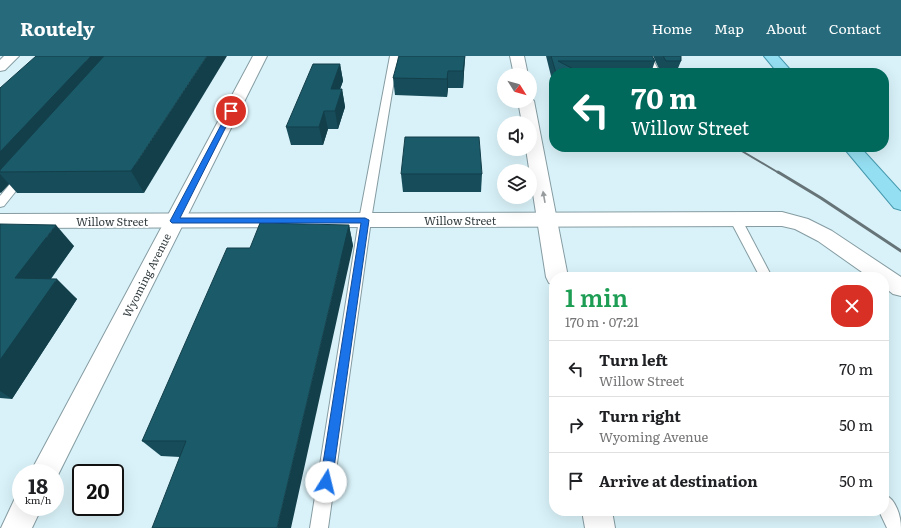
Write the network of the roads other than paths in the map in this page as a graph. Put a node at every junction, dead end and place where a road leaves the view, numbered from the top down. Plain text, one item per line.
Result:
1 (12, 56) edge
2 (260, 56) edge
3 (394, 56) edge
4 (517, 56) edge
5 (647, 56) edge
6 (771, 56) edge
7 (0, 67) edge
8 (520, 68) edge
9 (653, 68) edge
10 (782, 68) edge
11 (855, 152) edge
12 (536, 156) edge
13 (30, 168) edge
14 (0, 203) edge
15 (901, 204) edge
16 (365, 220) junction
17 (548, 220) junction
18 (736, 220) junction
19 (0, 221) edge
20 (174, 221) junction
21 (557, 272) edge
22 (763, 272) edge
23 (878, 272) edge
24 (889, 280) edge
25 (901, 288) edge
26 (49, 464) edge
27 (889, 513) edge
28 (22, 516) edge
29 (598, 516) edge
30 (16, 528) edge
31 (318, 528) edge
32 (600, 528) edge
33 (897, 528) edge

1 - 7 street
2 - 20 street, Wyoming Avenue
3 - 16 lane
4 - 8 street
5 - 9 lane
6 - 10 main road
11 - 15 main road
17 -> 12 street
13 - 14 lane
16 - 17 street, Willow Street
16 - 20 street, Willow Street
16 - 31 lane
17 - 18 street, Willow Street
17 - 21 street
18 - 22 lane
18 - 23 street, Willow Street
19 - 20 street, Willow Street
20 - 26 street, Wyoming Avenue
24 - 25 street, Willow Street
27 - 33 lane
28 - 30 street
29 - 32 street

